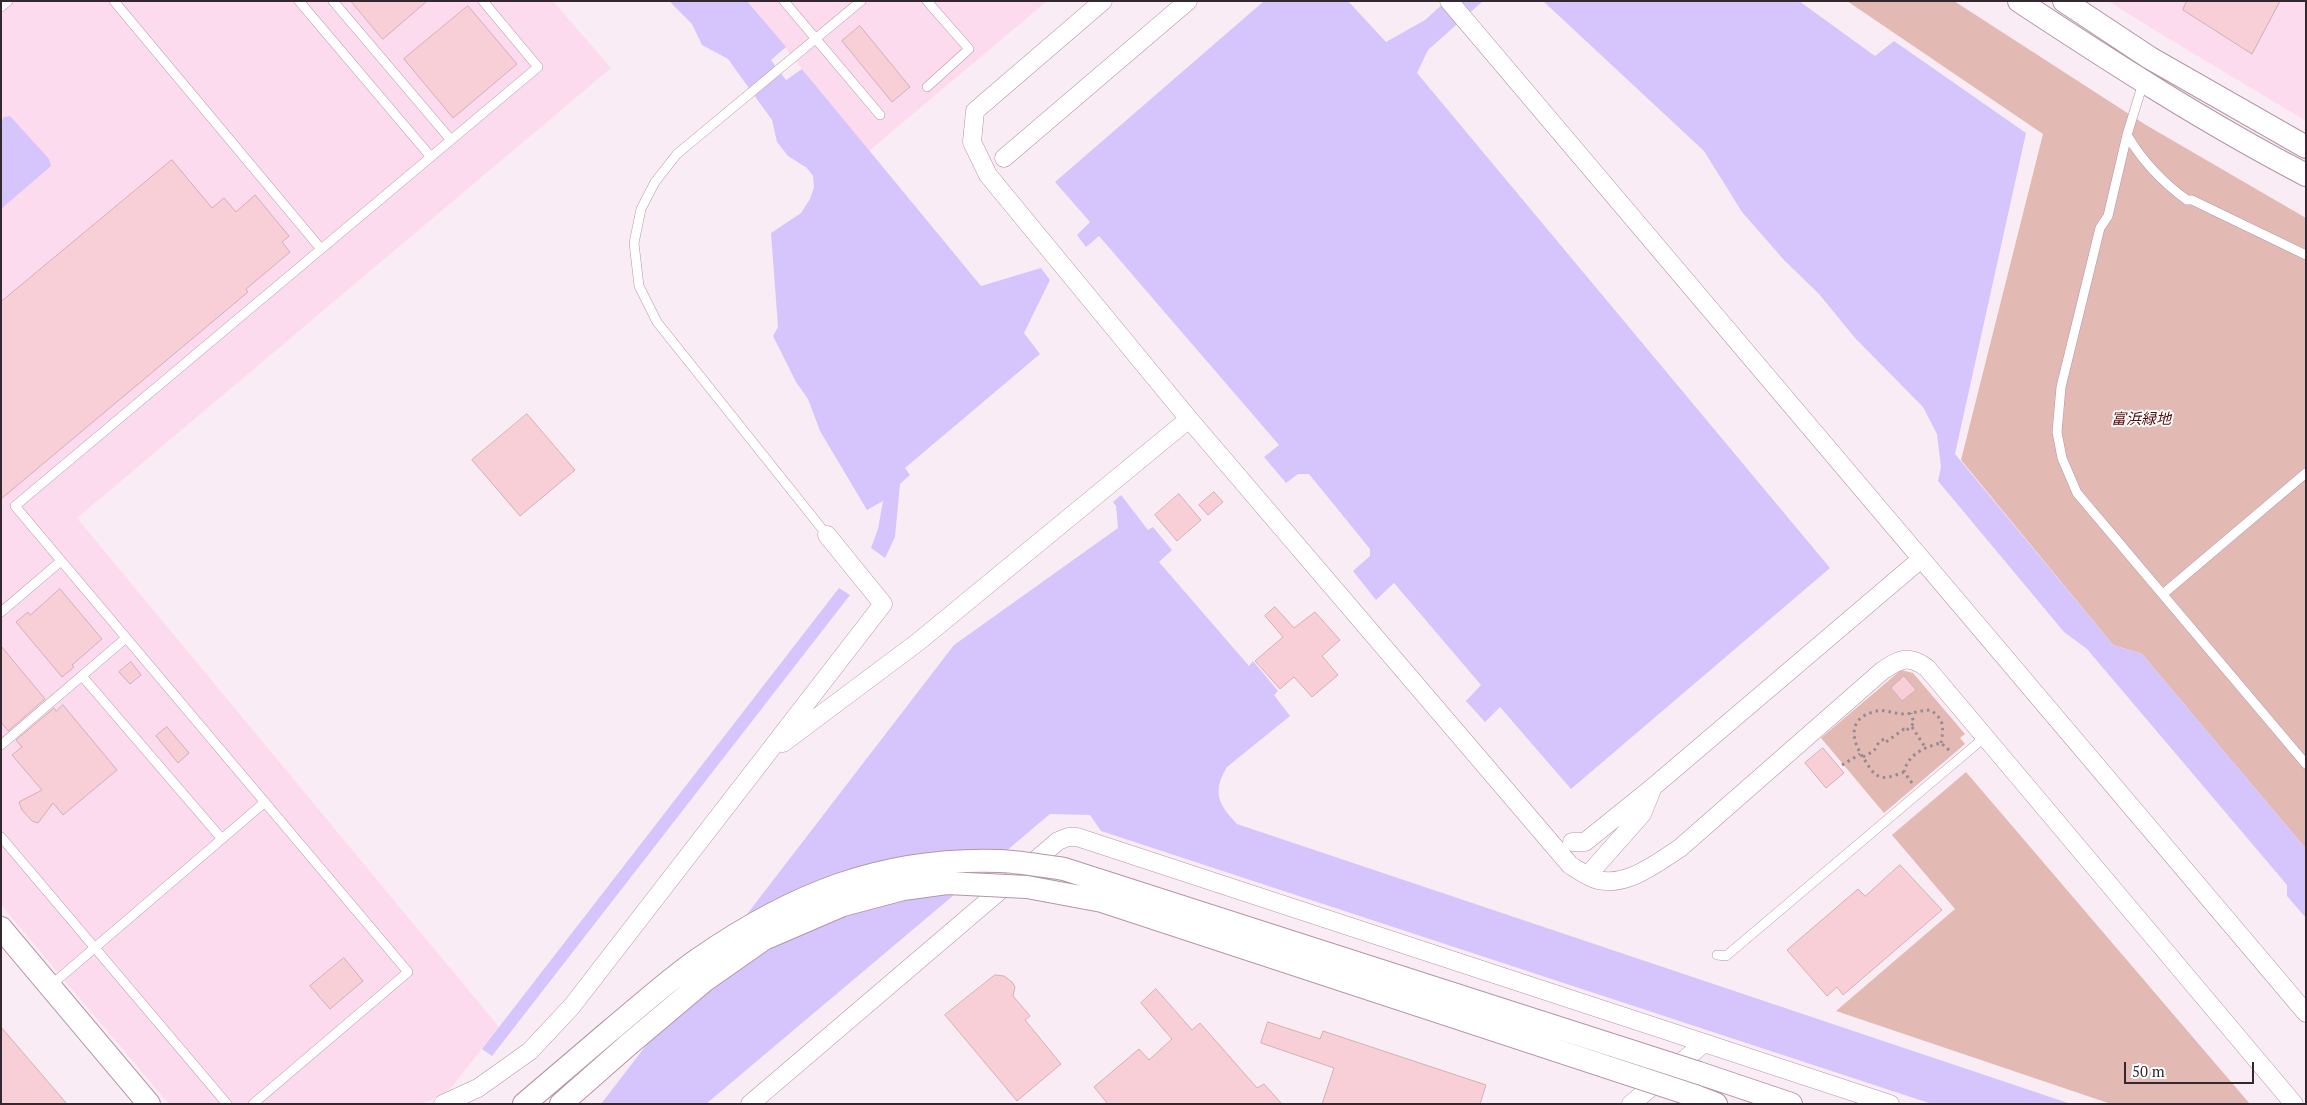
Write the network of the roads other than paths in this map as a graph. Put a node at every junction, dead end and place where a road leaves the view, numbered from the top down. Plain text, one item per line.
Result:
1 (8, 1) edge
2 (114, 1) edge
3 (299, 1) edge
4 (333, 1) edge
5 (483, 1) edge
6 (784, 1) edge
7 (861, 1) edge
8 (927, 1) edge
9 (1103, 1) edge
10 (1188, 1) edge
11 (1449, 1) edge
12 (2020, 1) edge
13 (2064, 1) edge
14 (1, 7) edge
15 (816, 39) junction
16 (2143, 83) junction
17 (927, 86) dead end
18 (880, 115) dead end
19 (2127, 135) junction
20 (451, 140) junction
21 (2306, 147) edge
22 (431, 157) junction
23 (1004, 158) dead end
24 (2306, 175) edge
25 (321, 249) junction
26 (2306, 256) edge
27 (1189, 419) junction
28 (2306, 472) edge
29 (827, 535) joint
30 (1920, 559) junction
31 (61, 561) junction
32 (2163, 594) junction
33 (1, 612) edge
34 (126, 638) junction
35 (82, 676) junction
36 (1985, 737) junction
37 (1, 744) edge
38 (766, 756) junction
39 (2306, 764) edge
40 (1652, 787) junction
41 (265, 802) junction
42 (1, 837) edge
43 (222, 839) junction
44 (1572, 842) dead end
45 (1588, 875) junction
46 (1, 928) edge
47 (94, 947) junction
48 (1717, 955) dead end
49 (49, 986) junction
50 (2306, 1013) edge
51 (1703, 1044) junction
52 (148, 1104) edge
53 (227, 1104) edge
54 (253, 1104) edge
55 (444, 1104) edge
56 (524, 1104) edge
57 (561, 1104) edge
58 (750, 1104) edge
59 (1632, 1104) edge
60 (1716, 1104) edge
61 (1791, 1104) edge
62 (1890, 1104) edge
63 (2294, 1104) edge

1 - 14 lane
2 - 25 lane
3 - 22 lane
4 - 20 lane
5 - 20 lane
6 - 15 lane
7 - 15 lane
8 - 17 lane
9 - 27 street
10 - 23 street
11 - 30 street
12 - 16 street
13 - 21 street
15 - 18 lane
15 - 29 lane
16 - 19 lane
16 - 24 street
19 - 26 lane
19 - 32 lane
20 - 22 lane
22 - 25 lane
25 - 31 lane
27 - 38 street
27 - 45 street
28 - 32 lane
29 - 38 street
30 - 40 street
30 - 50 street
31 - 33 lane
31 - 34 lane
32 - 39 lane
34 - 35 lane
34 - 41 lane
35 - 37 lane
35 - 43 lane
36 - 45 street
36 - 48 lane
36 - 63 street
38 - 55 street
40 - 44 street
40 - 45 street
41 - 43 lane
41 - 54 lane
42 - 47 lane
43 - 47 lane
46 - 49 street
47 - 49 lane
47 - 53 lane
49 - 52 street
51 - 58 street
51 - 59 street
51 - 62 street
56 - 61 street, bridge
57 - 60 street, bridge

